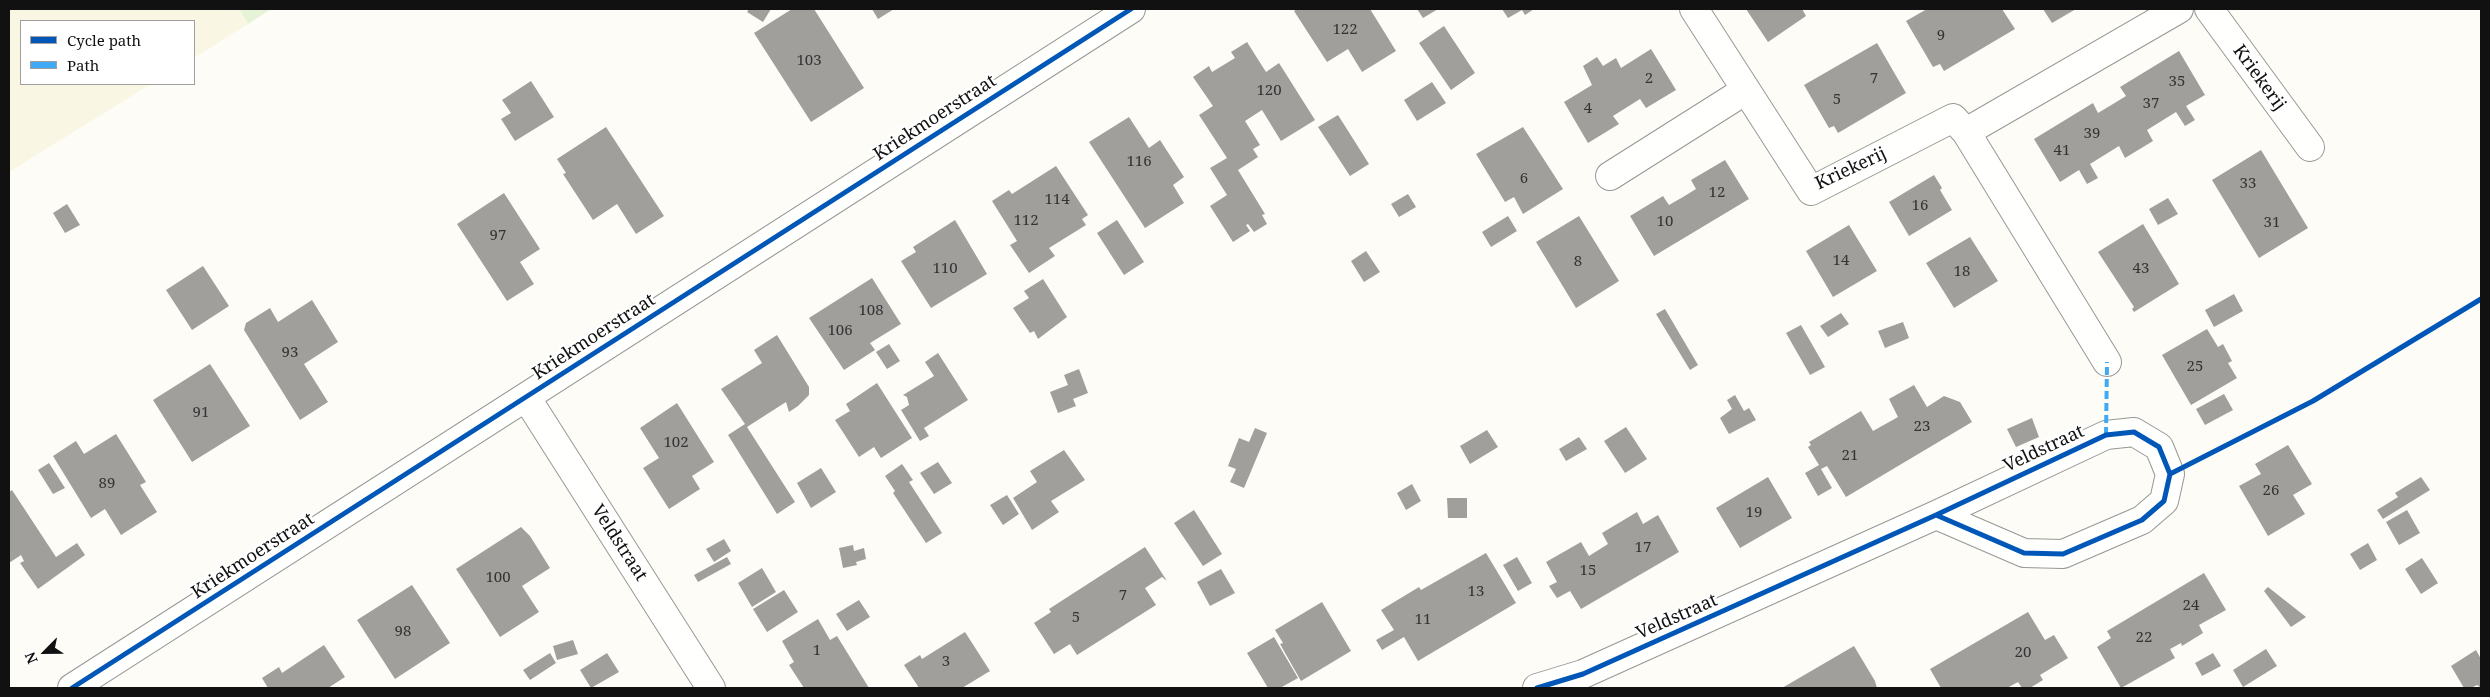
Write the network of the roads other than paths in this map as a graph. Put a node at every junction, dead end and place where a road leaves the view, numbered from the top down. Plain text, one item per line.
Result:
1 (1131, 9) edge
2 (1694, 9) edge
3 (2179, 9) edge
4 (2209, 9) edge
5 (1746, 90) junction
6 (1966, 132) junction
7 (2310, 146) dead end
8 (1610, 176) dead end
9 (2107, 362) dead end
10 (526, 397) junction
11 (1936, 515) junction
12 (72, 688) edge
13 (712, 688) edge
14 (1537, 688) edge

1 - 10 street, Kriekmoerstraat
2 - 5 street, Kriekerij
3 - 6 street
4 - 7 street, Kriekerij
5 - 6 street, Kriekerij
5 - 8 street
6 - 9 street, Kriekerij
10 - 12 street, Kriekmoerstraat
10 - 13 street, Veldstraat
11 - 11 street, Veldstraat
11 - 14 street, Veldstraat

